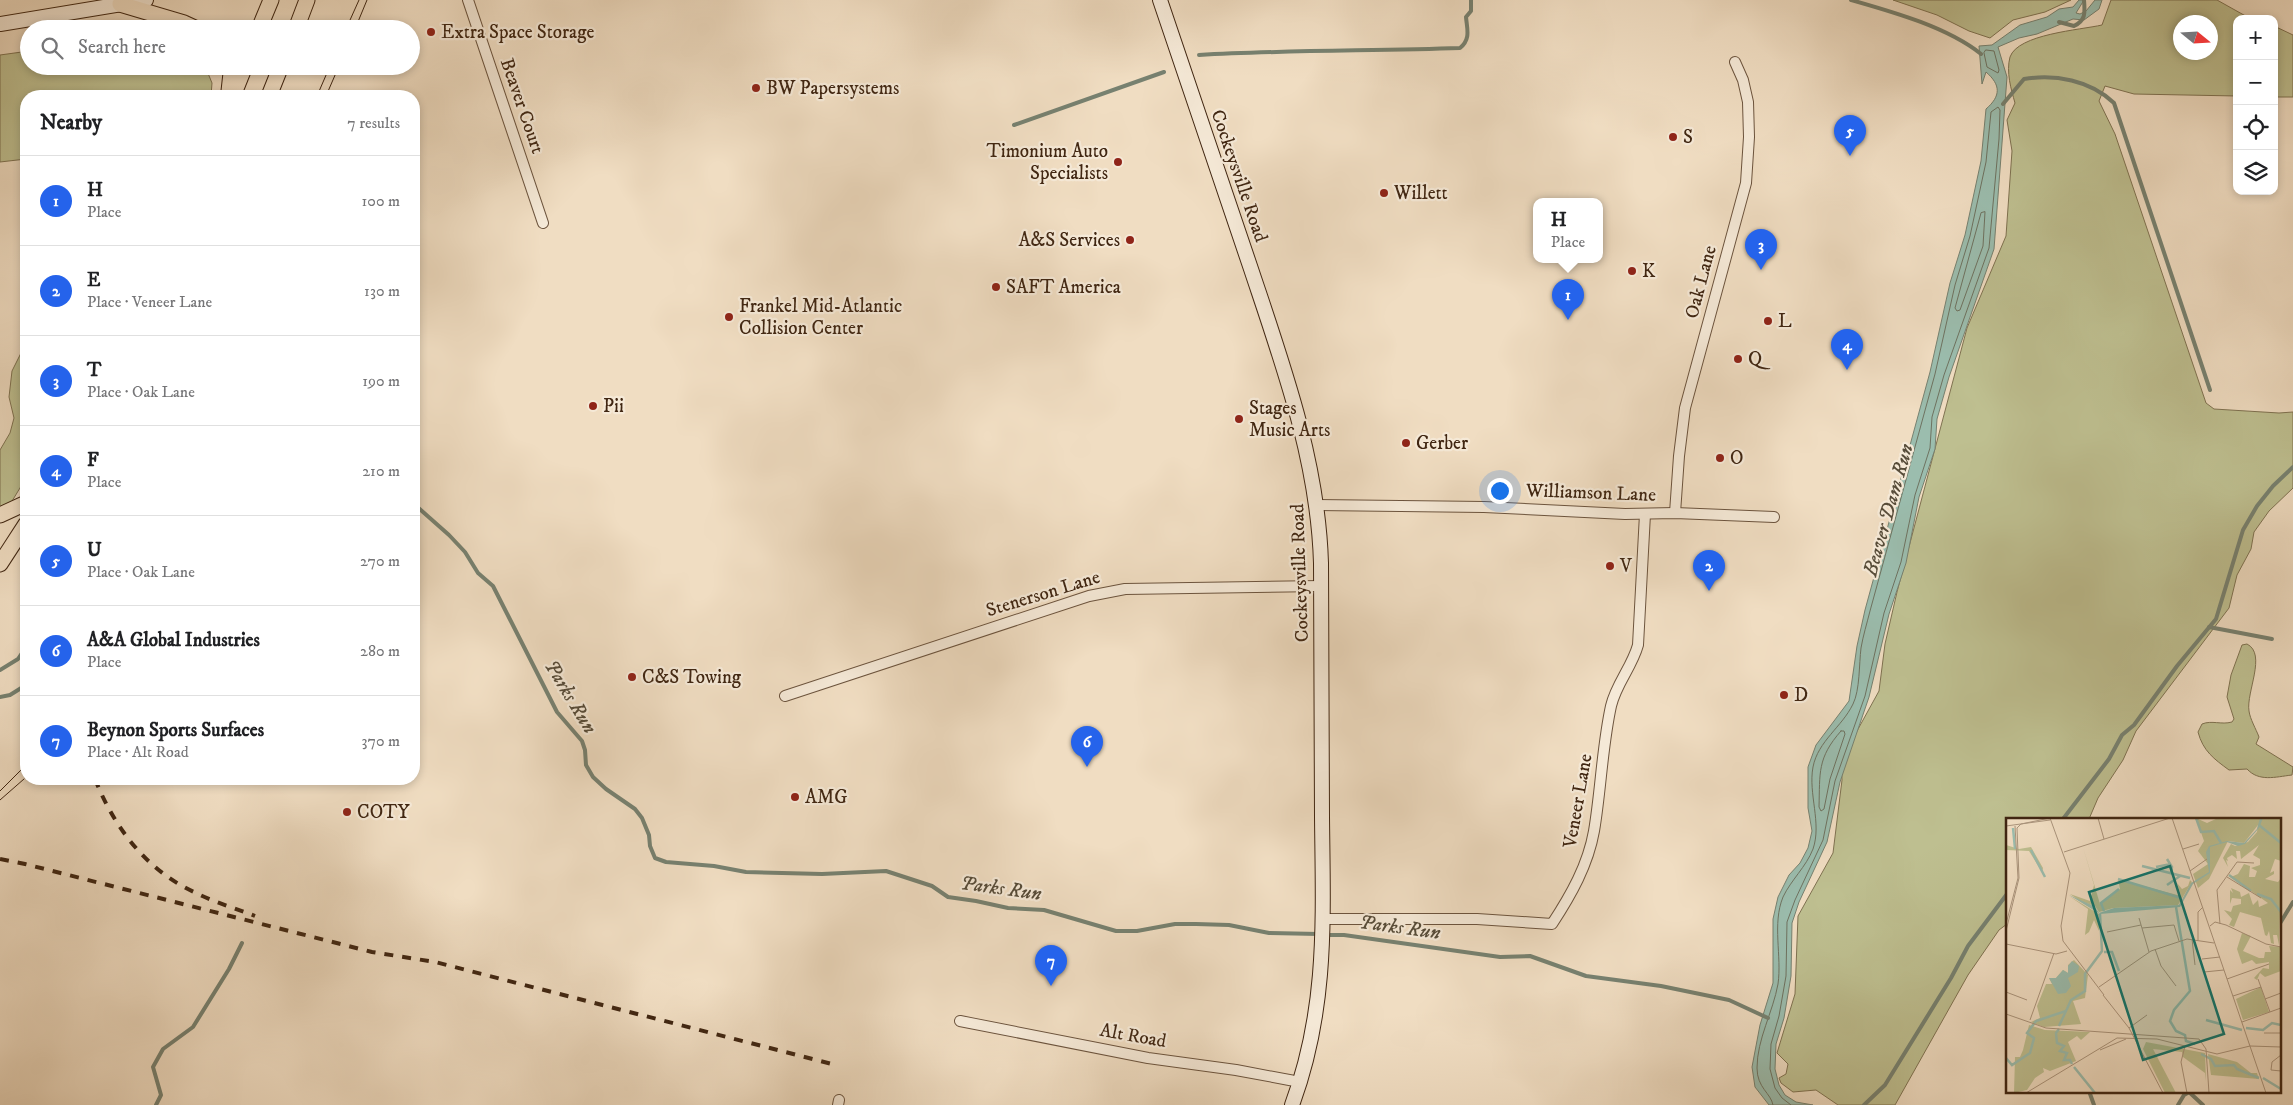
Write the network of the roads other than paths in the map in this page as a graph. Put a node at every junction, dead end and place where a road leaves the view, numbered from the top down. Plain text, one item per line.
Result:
1 (146, 0) edge
2 (271, 0) edge
3 (307, 0) edge
4 (468, 0) edge
5 (1160, 0) edge
6 (120, 4) junction
7 (24, 20) edge
8 (177, 20) edge
9 (263, 20) edge
10 (299, 20) edge
11 (20, 21) edge
12 (0, 24) edge
13 (1735, 62) dead end
14 (231, 75) edge
15 (241, 75) edge
16 (277, 75) edge
17 (230, 90) edge
18 (235, 90) edge
19 (271, 90) edge
20 (543, 223) dead end
21 (1317, 505) junction
22 (20, 507) edge
23 (1675, 513) junction
24 (1645, 514) junction
25 (0, 515) edge
26 (1774, 517) dead end
27 (20, 533) edge
28 (0, 564) edge
29 (1321, 586) junction
30 (785, 696) dead end
31 (1323, 930) junction
32 (960, 1021) dead end
33 (1300, 1082) junction
34 (1292, 1105) edge

1 - 6 street
2 - 9 main road
3 - 10 main road
4 - 20 street, Beaver Court
5 - 21 street, Cockeysville Road
6 - 7 street
6 - 8 main road
11 - 12 street
13 - 23 street, Oak Lane
14 - 17 main road
15 - 18 main road
16 - 19 main road
21 - 24 street, Williamson Lane
21 - 29 street, Cockeysville Road
22 - 25 main road
23 - 24 street, Williamson Lane
23 - 26 street, Williamson Lane
24 - 31 street, Veneer Lane
27 - 28 main road
29 - 30 street, Stenerson Lane
29 - 31 street, Cockeysville Road
31 - 33 street, Cockeysville Road
32 - 33 street, Alt Road
33 - 34 street, Cockeysville Road

